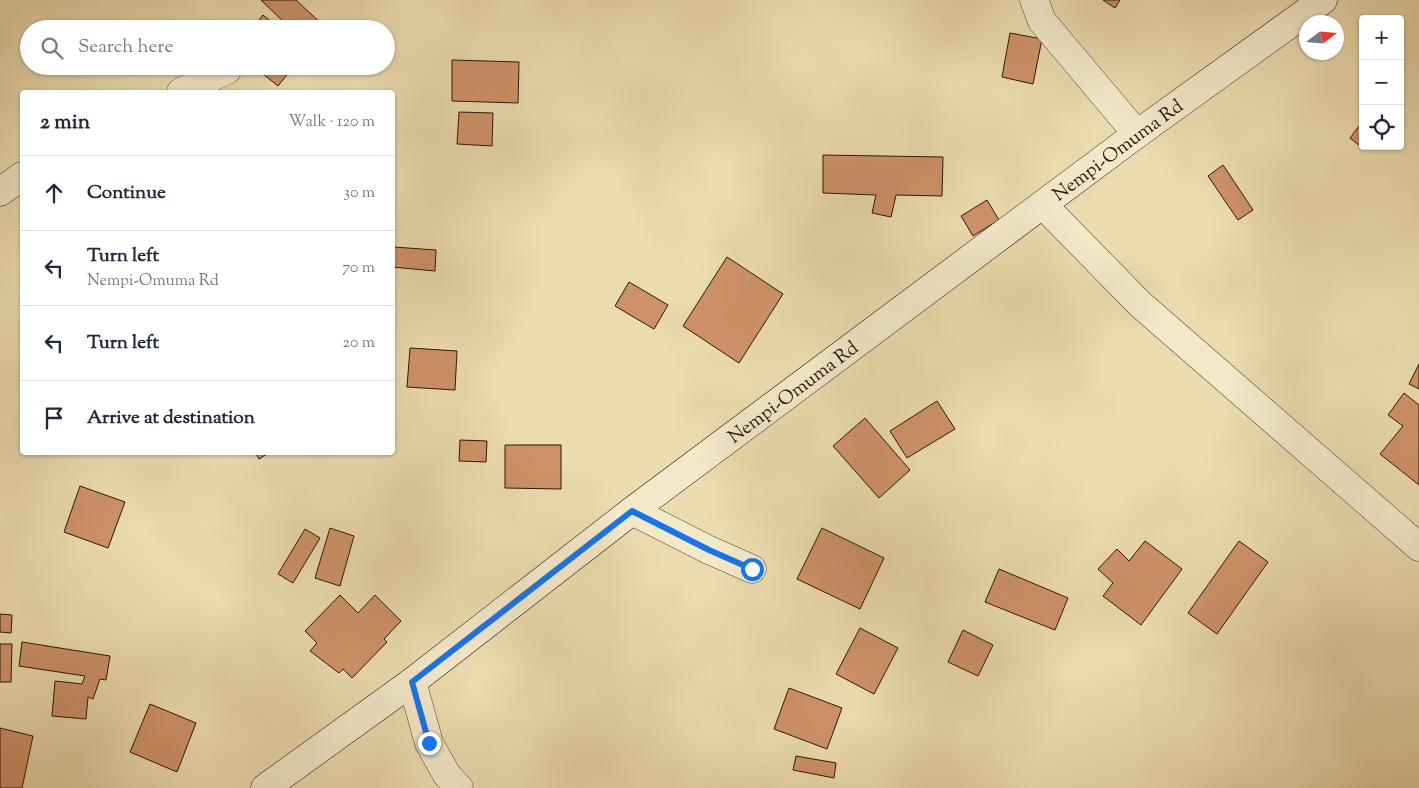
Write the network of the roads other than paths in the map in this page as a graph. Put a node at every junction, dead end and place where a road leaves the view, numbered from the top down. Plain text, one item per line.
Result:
1 (1034, 0) edge
2 (1323, 0) edge
3 (217, 75) edge
4 (185, 90) edge
5 (1137, 134) junction
6 (20, 177) edge
7 (0, 192) edge
8 (1043, 204) junction
9 (632, 511) junction
10 (1419, 547) edge
11 (752, 569) dead end
12 (412, 682) junction
13 (265, 788) edge
14 (459, 788) edge

1 - 5 street
2 - 5 street, Nempi-Omuma Rd
3 - 4 street
5 - 8 street, Nempi-Omuma Rd
6 - 7 street
8 - 9 street, Nempi-Omuma Rd
8 - 10 street
9 - 11 street
9 - 12 street, Nempi-Omuma Rd
12 - 13 street, Nempi-Omuma Rd
12 - 14 street

